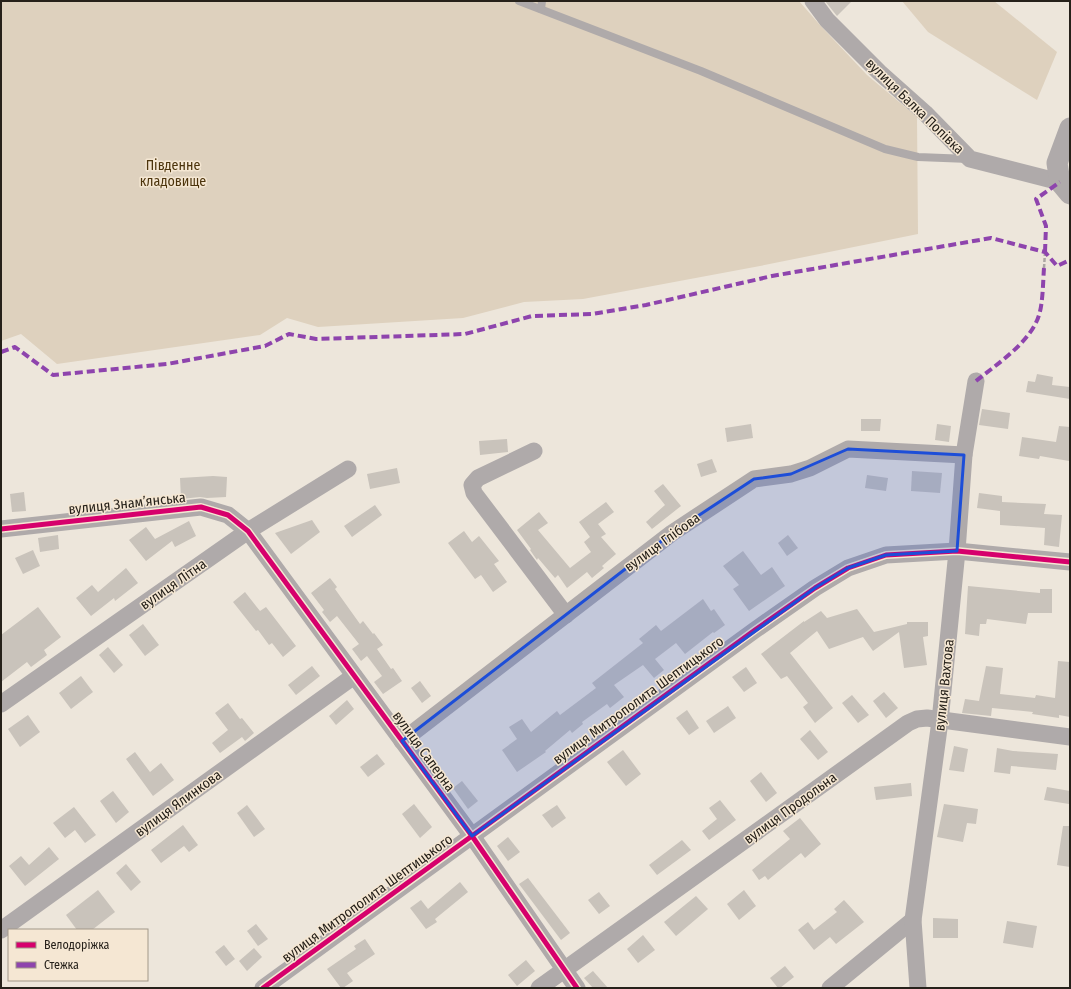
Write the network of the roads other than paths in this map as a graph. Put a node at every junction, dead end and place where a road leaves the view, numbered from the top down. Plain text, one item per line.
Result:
1 (519, 1) edge
2 (813, 1) edge
3 (542, 5) edge
4 (1070, 128) edge
5 (970, 159) junction
6 (1065, 188) edge
7 (976, 381) dead end
8 (534, 451) dead end
9 (964, 454) junction
10 (348, 469) dead end
11 (1, 529) edge
12 (248, 532) junction
13 (957, 552) junction
14 (1070, 562) edge
15 (566, 615) junction
16 (354, 676) junction
17 (1, 704) edge
18 (940, 721) junction
19 (1070, 737) edge
20 (402, 741) junction
21 (472, 836) junction
22 (913, 920) junction
23 (1, 930) edge
24 (565, 970) junction
25 (263, 988) edge
26 (539, 988) edge
27 (577, 988) edge
28 (830, 988) edge
29 (918, 988) edge

1 - 3 lane
2 - 5 street, вулиця Балка Попівка
3 - 5 lane
4 - 6 street
5 - 6 street, вулиця Балка Попівка
7 - 9 street, вулиця Вахтова
8 - 15 street
9 - 13 street, вулиця Вахтова
9 - 15 street, вулиця Глібова
10 - 12 street, вулиця Літна
11 - 12 street, вулиця Знам’янська
12 - 16 street, вулиця Саперна
12 - 17 street, вулиця Літна
13 - 14 street, вулиця Митрополита Шептицького
13 - 18 street, вулиця Вахтова
13 - 21 street, вулиця Митрополита Шептицького
15 - 20 street, вулиця Глібова
16 - 20 street, вулиця Саперна
16 - 23 street, вулиця Ялинкова
18 - 19 street, вулиця Продольна
18 - 22 street, вулиця Вахтова
18 - 24 street, вулиця Продольна
20 - 21 street, вулиця Саперна
21 - 24 street, вулиця Саперна
21 - 25 street, вулиця Митрополита Шептицького
22 - 28 street
22 - 29 street, вулиця Вахтова
24 - 26 street, вулиця Продольна
24 - 27 street, вулиця Саперна

